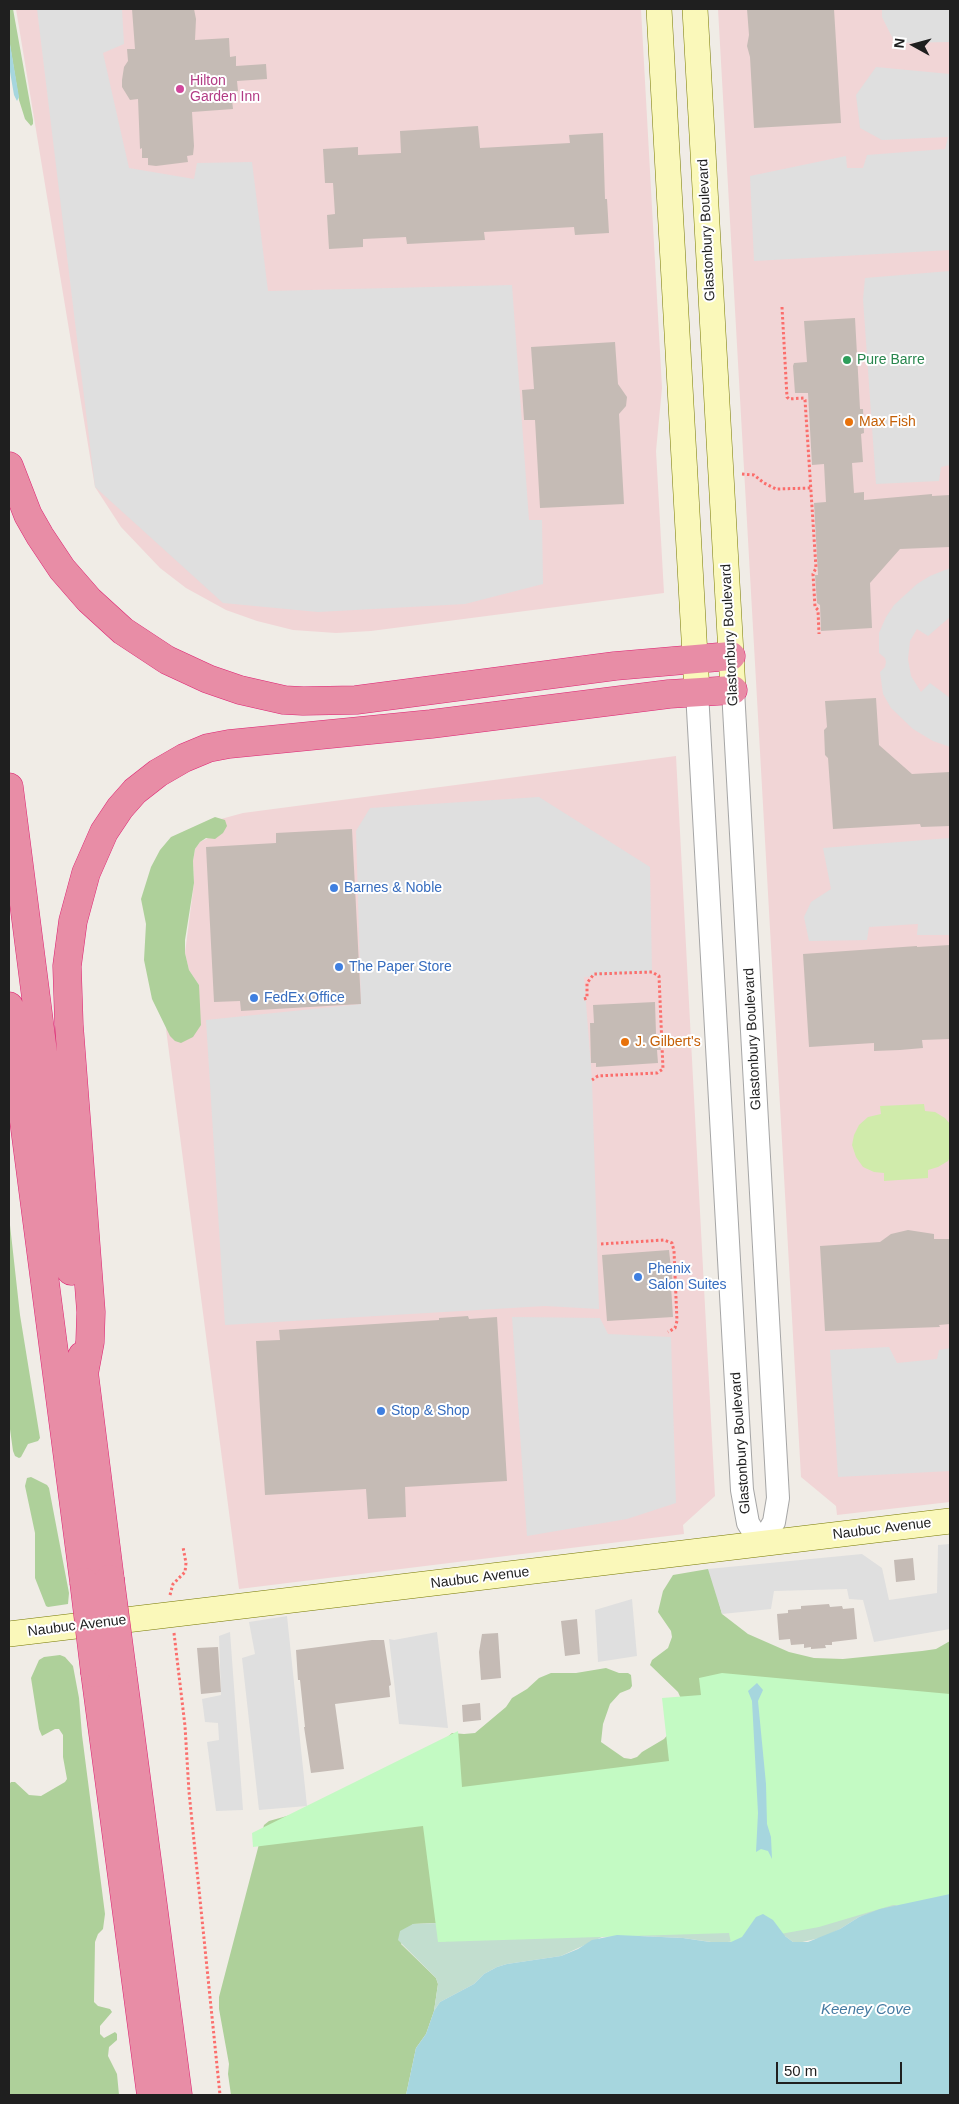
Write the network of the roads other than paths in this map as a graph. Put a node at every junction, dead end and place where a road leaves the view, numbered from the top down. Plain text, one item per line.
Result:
1 (659, 9) edge
2 (695, 9) edge
3 (711, 290) junction
4 (675, 292) junction
5 (9, 466) edge
6 (731, 656) junction
7 (695, 659) junction
8 (733, 690) junction
9 (697, 692) junction
10 (9, 787) edge
11 (9, 1006) edge
12 (13, 1062) edge
13 (758, 1134) junction
14 (722, 1136) junction
15 (760, 1168) junction
16 (724, 1170) junction
17 (84, 1374) junction
18 (950, 1521) edge
19 (761, 1544) junction
20 (9, 1634) edge
21 (152, 2095) edge
22 (178, 2095) edge

1 - 4 main road, Glastonbury Boulevard
2 - 3 main road, Glastonbury Boulevard
3 - 4 main road
3 - 6 main road, Glastonbury Boulevard
4 - 7 main road, Glastonbury Boulevard
5 - 7 highway
6 - 7 highway
6 - 8 main road, Glastonbury Boulevard
7 - 9 main road, Glastonbury Boulevard
8 - 9 highway
8 - 13 street, Glastonbury Boulevard
9 - 14 street, Glastonbury Boulevard
9 - 17 highway
10 - 17 highway
11 - 12 highway
12 - 21 highway, bridge
13 - 14 street
13 - 15 street, Glastonbury Boulevard
14 - 16 street, Glastonbury Boulevard
15 - 16 street
15 - 19 street, Glastonbury Boulevard
16 - 19 street, Glastonbury Boulevard
17 - 22 highway, bridge
18 - 19 main road, Naubuc Avenue
19 - 20 main road, Naubuc Avenue

